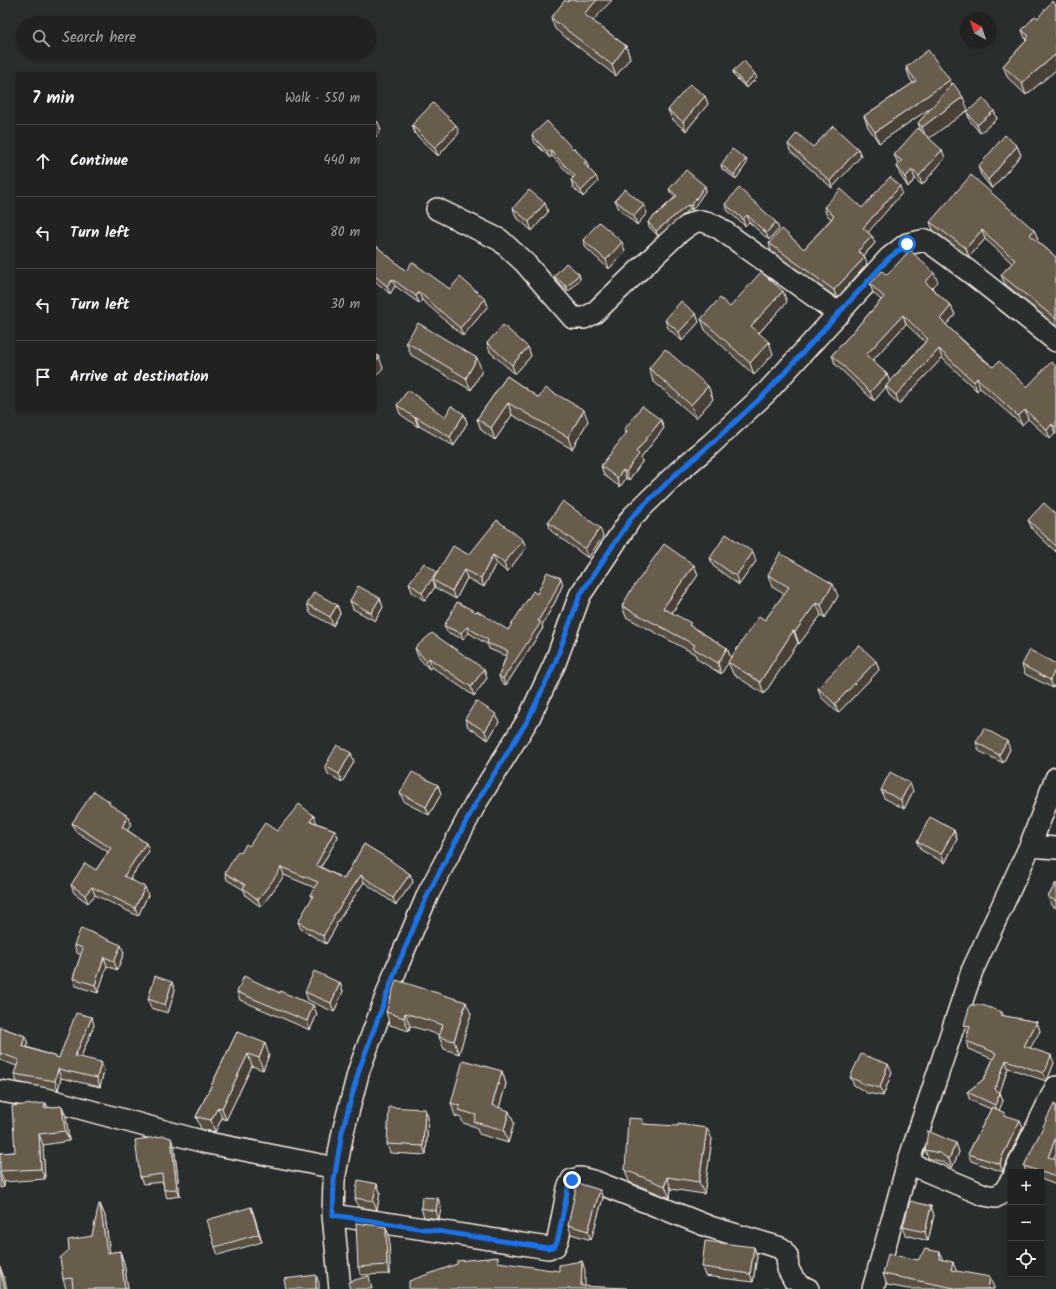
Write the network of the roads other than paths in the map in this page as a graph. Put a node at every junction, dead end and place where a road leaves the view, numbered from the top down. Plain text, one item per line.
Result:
1 (437, 210) dead end
2 (839, 314) junction
3 (1056, 341) edge
4 (1056, 778) edge
5 (1030, 846) junction
6 (1056, 848) edge
7 (1056, 1087) edge
8 (0, 1091) edge
9 (908, 1163) junction
10 (336, 1168) junction
11 (1016, 1169) edge
12 (1008, 1186) edge
13 (333, 1215) junction
14 (340, 1289) edge
15 (808, 1289) edge
16 (873, 1289) edge

1 - 2 street
2 - 3 street
2 - 10 street
4 - 5 street
5 - 6 street
5 - 9 street
7 - 11 street
8 - 10 street
9 - 12 street
9 - 16 street
10 - 13 street
13 - 14 street
13 - 15 street

